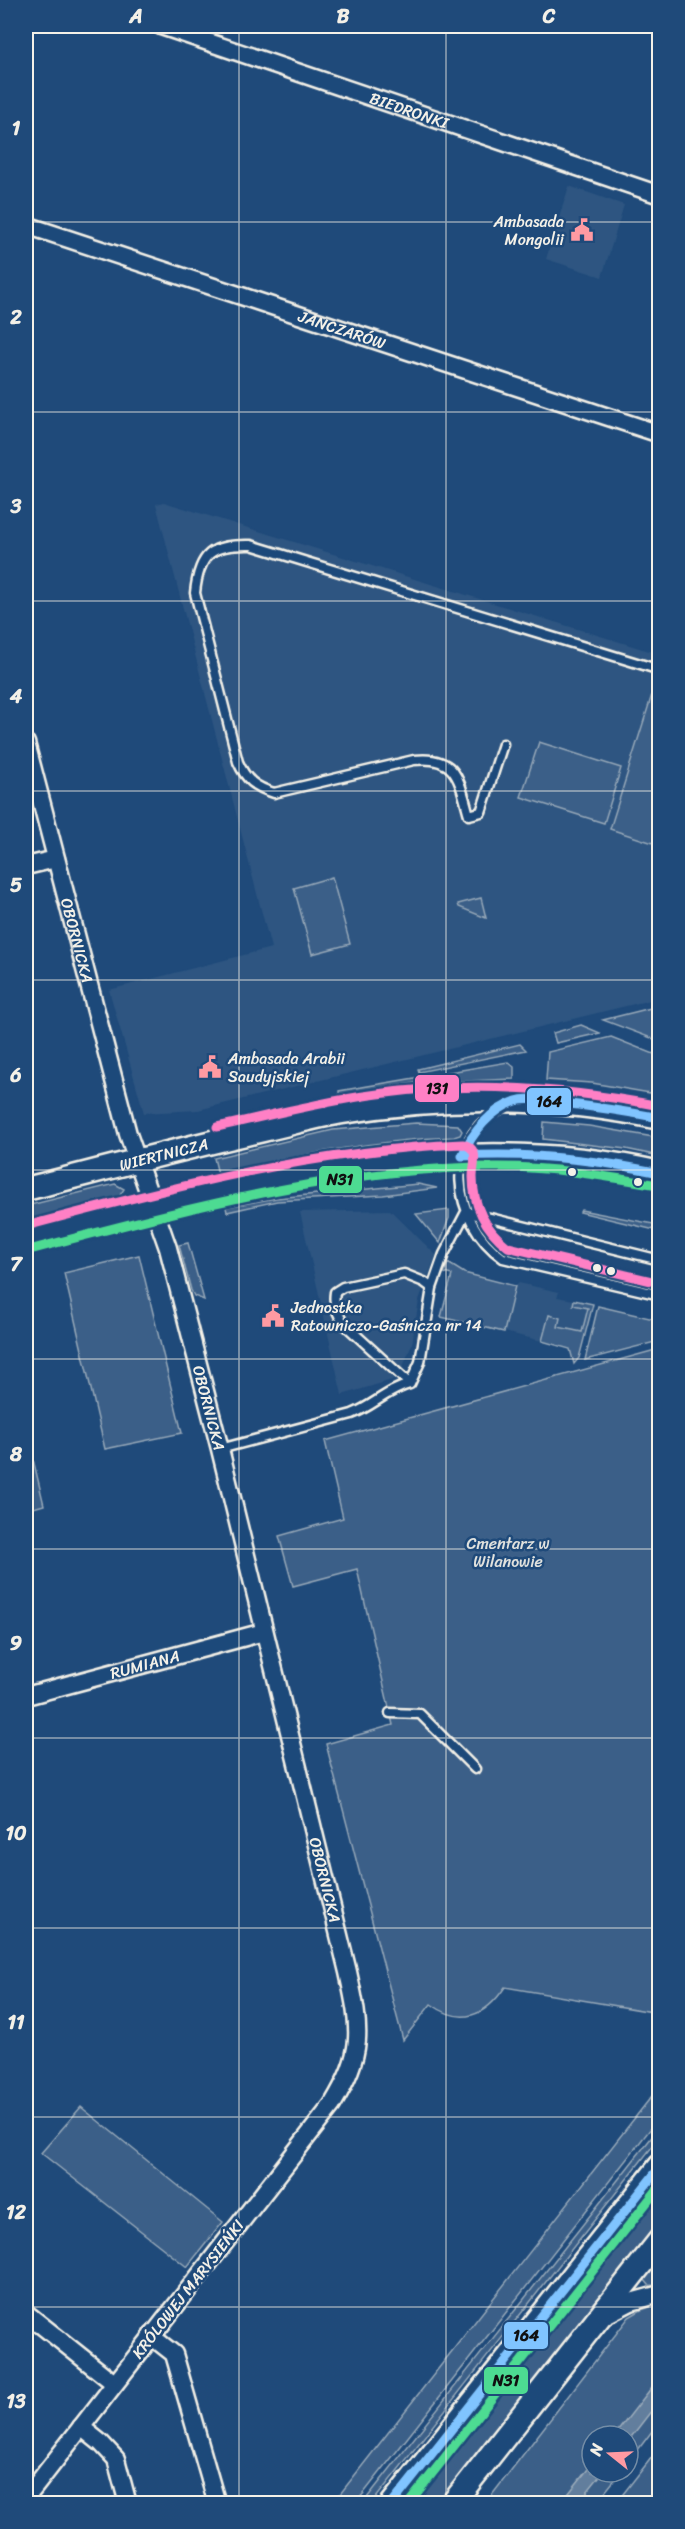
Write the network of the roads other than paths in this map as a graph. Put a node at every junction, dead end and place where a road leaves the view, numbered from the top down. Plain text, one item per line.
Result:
1 (161, 26) edge
2 (660, 195) edge
3 (26, 225) edge
4 (660, 434) edge
5 (660, 670) edge
6 (26, 743) edge
7 (502, 744) dead end
8 (56, 859) junction
9 (26, 866) edge
10 (518, 1100) junction
11 (660, 1118) edge
12 (462, 1156) junction
13 (137, 1161) junction
14 (654, 1171) edge
15 (26, 1189) edge
16 (154, 1205) junction
17 (466, 1212) junction
18 (26, 1238) edge
19 (660, 1260) edge
20 (432, 1288) junction
21 (660, 1295) edge
22 (410, 1384) junction
23 (220, 1449) junction
24 (264, 1632) junction
25 (26, 1696) edge
26 (390, 1713) dead end
27 (475, 1769) dead end
28 (348, 2078) joint
29 (660, 2166) edge
30 (660, 2240) edge
31 (660, 2295) edge
32 (26, 2313) edge
33 (596, 2320) junction
34 (151, 2336) junction
35 (114, 2383) junction
36 (81, 2427) junction
37 (26, 2498) edge
38 (128, 2504) edge
39 (217, 2504) edge
40 (392, 2504) edge
41 (452, 2504) edge

1 - 2 street, BIEDRONKI
3 - 4 street, JANCZARÓW
5 - 7 lane
6 - 8 street, OBORNICKA
8 - 9 street
8 - 13 street, OBORNICKA
10 - 11 main road, WIERTNICZA
10 - 12 lane
10 - 13 main road, WIERTNICZA
12 - 14 main road
12 - 16 main road
12 - 17 lane
13 - 15 main road, WIERTNICZA
13 - 16 street, OBORNICKA
16 - 18 main road
16 - 23 street, OBORNICKA
17 - 19 lane
17 - 20 lane
17 - 21 lane
20 - 22 lane
20 - 22 lane
22 - 23 lane
23 - 24 street, OBORNICKA
24 - 25 street, RUMIANA
24 - 28 street, OBORNICKA
26 - 27 lane
28 - 34 street, KRÓLOWEJ MARYSIEŃKI
29 - 40 main road
30 - 33 main road
31 - 33 street
32 - 35 street
33 - 41 main road
34 - 35 street, KRÓLOWEJ MARYSIEŃKI
34 - 39 street
35 - 36 street, KRÓLOWEJ MARYSIEŃKI
36 - 37 street, KRÓLOWEJ MARYSIEŃKI
36 - 38 street

